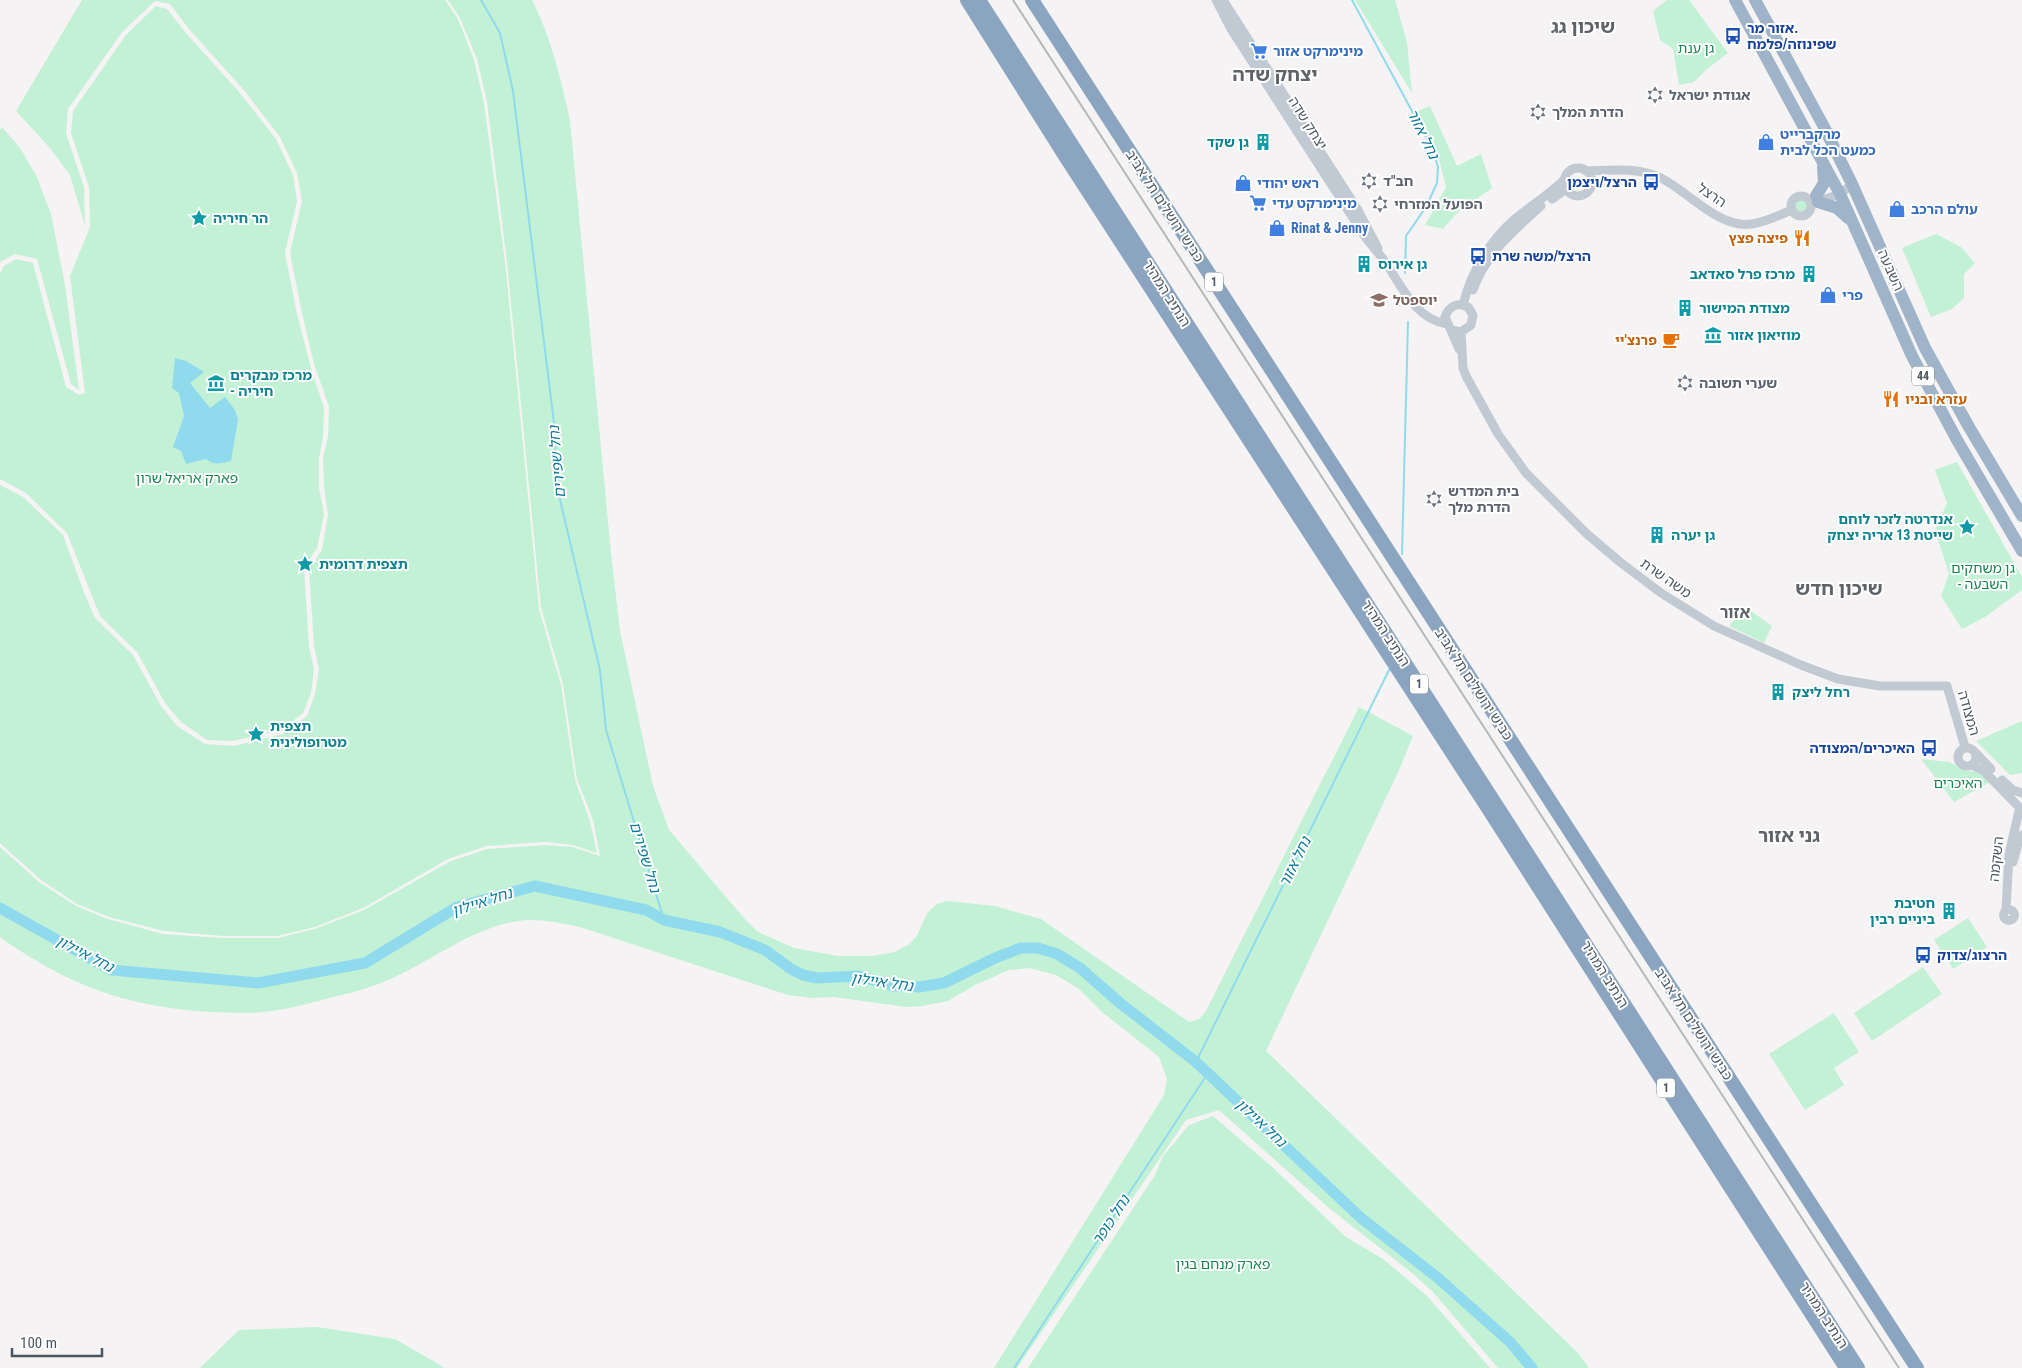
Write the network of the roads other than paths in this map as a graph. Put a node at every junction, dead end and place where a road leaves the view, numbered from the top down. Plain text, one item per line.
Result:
1 (967, 0) edge
2 (979, 0) edge
3 (1032, 0) edge
4 (1216, 0) edge
5 (1223, 0) edge
6 (1735, 0) edge
7 (1755, 0) edge
8 (1816, 148) junction
9 (1588, 175) junction
10 (1565, 184) junction
11 (1852, 184) junction
12 (1838, 190) junction
13 (1813, 200) junction
14 (1791, 210) junction
15 (1856, 228) junction
16 (1382, 257) junction
17 (1465, 306) junction
18 (1448, 324) junction
19 (1461, 332) junction
20 (1462, 356) junction
21 (2022, 516) edge
22 (2022, 551) edge
23 (1947, 686) joint
24 (1965, 747) junction
25 (1976, 753) junction
26 (1972, 764) junction
27 (2004, 782) junction
28 (2022, 786) edge
29 (2022, 793) edge
30 (2020, 808) edge
31 (2022, 835) edge
32 (1846, 1368) edge
33 (1858, 1368) edge
34 (1917, 1368) edge

1 - 32 highway, 1
2 - 33 highway, הנתיב המהיר / 1
3 - 34 highway, כביש ירושלים תל אביב / 1
4 - 16 street, יצחק שדה
5 - 16 street, יצחק שדה
6 - 8 highway, השבעה / 44
7 - 11 highway, השבעה / 44
8 - 12 highway, השבעה / 44
8 - 13 highway
9 - 10 street
9 - 10 street
9 - 14 street, הרצל
10 - 17 street
11 - 12 street
11 - 21 highway, השבעה / 44
12 - 13 street
12 - 15 highway, השבעה / 44
13 - 14 street
13 - 14 street
13 - 15 highway
15 - 22 highway, השבעה / 44
16 - 18 street, יצחק שדה
17 - 18 street
17 - 19 street
18 - 19 street
18 - 20 street, משה שרת
19 - 20 street, משה שרת
20 - 23 street, משה שרת
23 - 24 street, המצודה
24 - 25 street
24 - 26 street
25 - 26 street
25 - 27 street, המצודה
26 - 30 street
27 - 28 street
27 - 29 street, המצודה
30 - 31 street, השקמה

